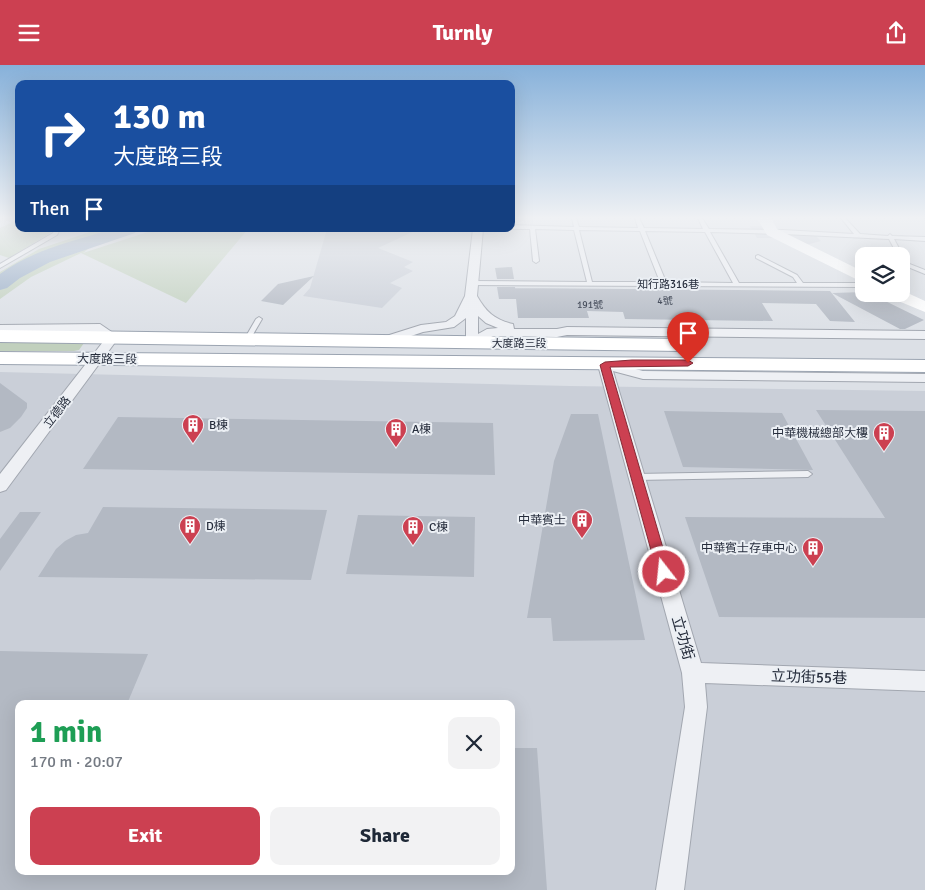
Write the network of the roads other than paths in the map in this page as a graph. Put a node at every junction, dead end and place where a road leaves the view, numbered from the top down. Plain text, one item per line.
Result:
1 (17, 256) edge
2 (475, 256) edge
3 (535, 256) edge
4 (584, 256) edge
5 (653, 256) edge
6 (722, 256) edge
7 (821, 256) edge
8 (758, 257) dead end
9 (536, 261) dead end
10 (910, 266) edge
11 (0, 267) edge
12 (925, 272) edge
13 (855, 274) edge
14 (472, 283) junction
15 (590, 284) junction
16 (664, 284) junction
17 (737, 285) junction
18 (801, 285) junction
19 (855, 285) edge
20 (910, 300) edge
21 (473, 301) junction
22 (925, 307) edge
23 (259, 319) dead end
24 (0, 329) edge
25 (567, 331) junction
26 (925, 335) edge
27 (0, 336) edge
28 (113, 337) junction
29 (248, 338) junction
30 (387, 340) junction
31 (472, 343) junction
32 (925, 349) edge
33 (0, 358) edge
34 (96, 359) junction
35 (605, 365) junction
36 (925, 366) edge
37 (925, 378) edge
38 (808, 475) dead end
39 (636, 477) junction
40 (0, 486) edge
41 (693, 673) junction
42 (925, 681) edge
43 (670, 890) edge

1 - 11 lane
2 - 14 street
3 - 9 lane
4 - 15 lane
5 - 16 lane
6 - 17 lane
7 - 13 street
8 - 18 lane
10 - 12 lane
14 - 15 lane, 知行路316巷
14 - 21 street
15 - 16 lane, 知行路316巷
16 - 17 lane, 知行路316巷
17 - 18 lane, 知行路316巷
18 - 19 lane, 知行路316巷
20 - 22 street
21 - 25 street
21 - 30 street
21 - 31 street
23 - 29 lane
24 - 28 street, 大度路三段
25 - 26 street
25 - 31 street
27 - 28 main road, 大度路三段
28 - 29 main road, 大度路三段
28 - 34 street, 立德路
29 - 30 main road, 大度路三段
30 - 31 main road, 大度路三段
31 - 32 main road, 大度路三段
33 - 34 main road, 大度路三段
34 - 35 main road, 大度路三段
34 - 40 street, 立德路
35 - 36 main road, 大度路三段
35 - 37 street, 大度路三段
35 - 39 street, 立功街
38 - 39 lane
39 - 41 street, 立功街
41 - 42 street, 立功街55巷
41 - 43 street, 立功街

